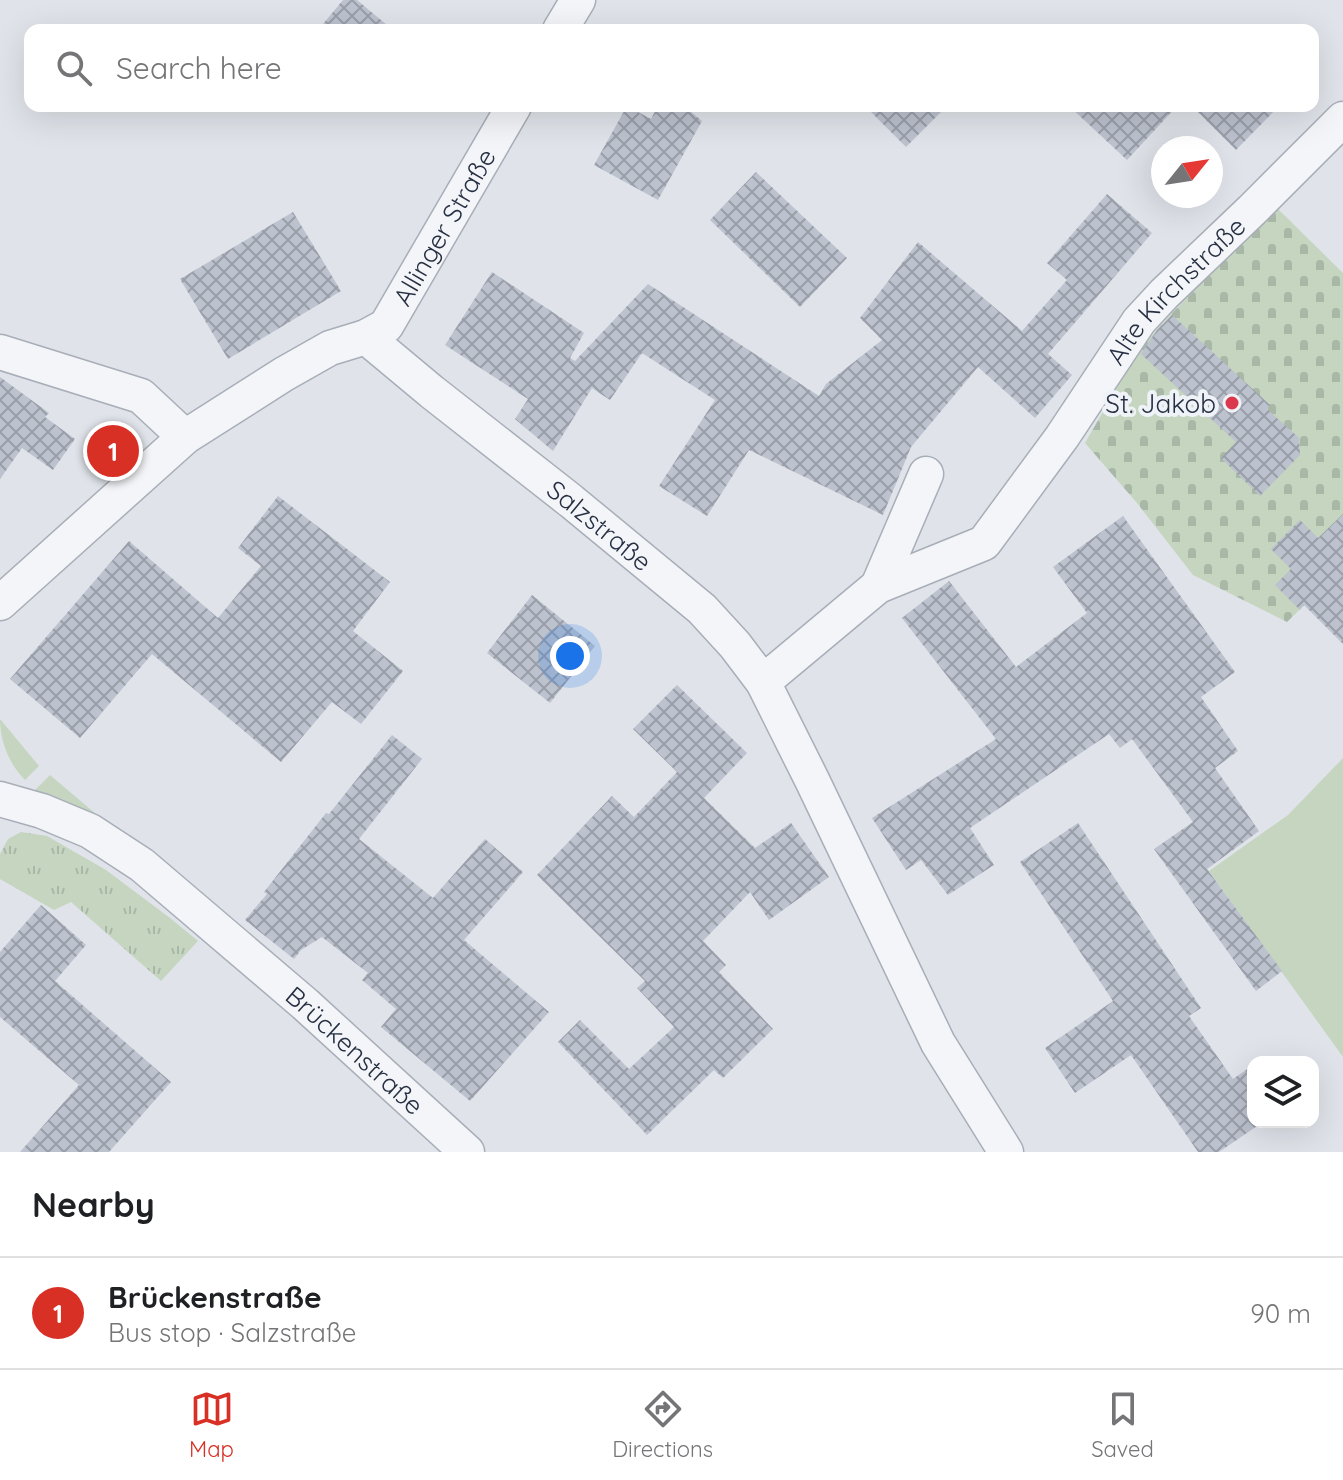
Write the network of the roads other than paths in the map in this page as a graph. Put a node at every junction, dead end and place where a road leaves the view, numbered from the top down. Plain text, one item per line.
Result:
1 (578, 0) edge
2 (564, 24) edge
3 (511, 112) edge
4 (1343, 119) edge
5 (366, 337) junction
6 (0, 352) edge
7 (185, 437) junction
8 (926, 474) dead end
9 (878, 586) junction
10 (0, 603) edge
11 (763, 682) junction
12 (0, 799) edge
13 (467, 1152) edge
14 (1006, 1152) edge

1 - 2 street
3 - 5 street, Allinger Straße
4 - 9 street, Alte Kirchstraße
5 - 7 street
5 - 11 street, Salzstraße
6 - 7 street
7 - 10 street
8 - 9 street, Alte Kirchstraße
9 - 11 street, Alte Kirchstraße
11 - 14 street, Salzstraße
12 - 13 street, Brückenstraße

